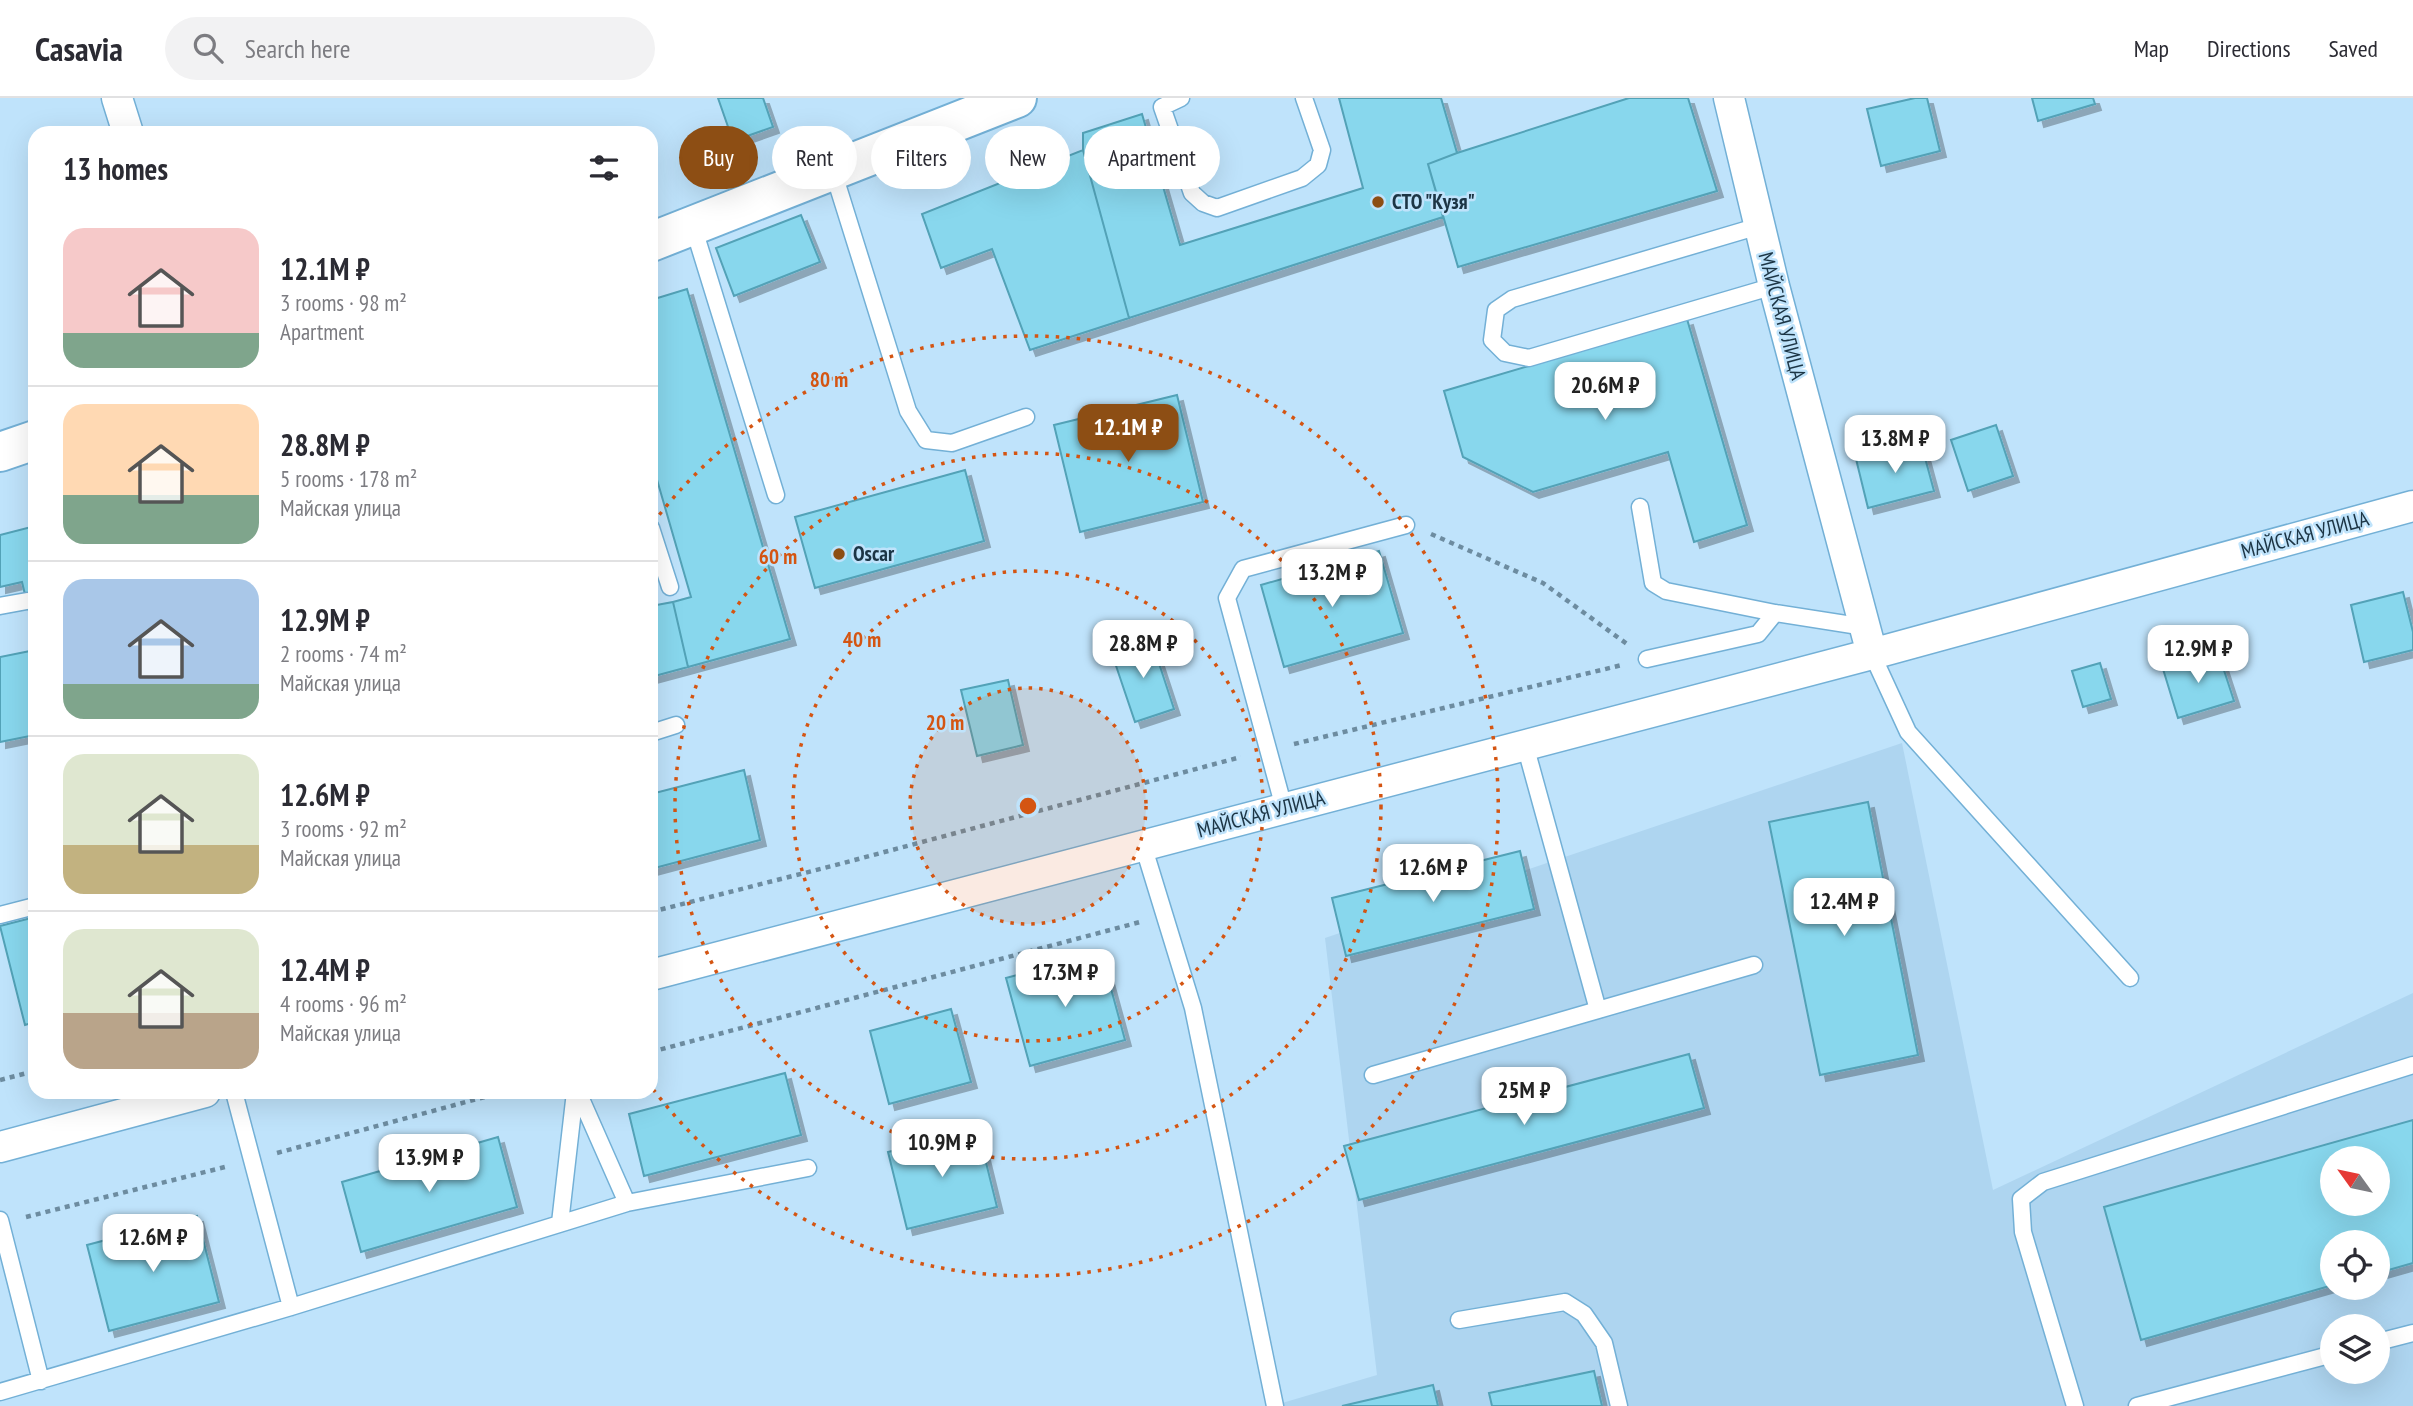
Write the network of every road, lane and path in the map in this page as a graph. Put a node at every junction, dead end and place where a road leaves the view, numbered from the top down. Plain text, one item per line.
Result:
1 (117, 98) edge
2 (1017, 98) edge
3 (1181, 98) edge
4 (1304, 98) edge
5 (1729, 98) edge
6 (1160, 102) edge
7 (126, 126) edge
8 (857, 161) edge
9 (787, 189) edge
10 (839, 189) edge
11 (693, 226) junction
12 (1759, 226) junction
13 (658, 239) edge
14 (1774, 286) junction
15 (1026, 417) dead end
16 (28, 442) edge
17 (0, 452) edge
18 (776, 495) dead end
19 (2413, 506) edge
20 (1640, 507) dead end
21 (1406, 525) joint
22 (658, 550) edge
23 (670, 587) dead end
24 (27, 601) dead end
25 (0, 606) edge
26 (1775, 613) junction
27 (1868, 640) junction
28 (1647, 659) junction
29 (676, 725) dead end
30 (658, 731) edge
31 (1525, 745) junction
32 (1268, 750) junction
33 (1284, 808) junction
34 (1143, 845) junction
35 (28, 908) edge
36 (658, 910) edge
37 (0, 915) edge
38 (1165, 915) junction
39 (1754, 965) dead end
40 (658, 973) edge
41 (2130, 978) dead end
42 (1598, 1010) junction
43 (658, 1050) edge
44 (2413, 1065) edge
45 (28, 1073) edge
46 (1373, 1075) dead end
47 (0, 1080) edge
48 (179, 1099) edge
49 (236, 1099) edge
50 (576, 1099) edge
51 (580, 1099) edge
52 (0, 1147) edge
53 (808, 1168) dead end
54 (627, 1203) junction
55 (0, 1220) edge
56 (560, 1223) junction
57 (291, 1307) junction
58 (1459, 1320) dead end
59 (2413, 1333) edge
60 (2390, 1339) edge
61 (2320, 1357) edge
62 (41, 1381) junction
63 (0, 1392) edge
64 (1275, 1406) edge
65 (1619, 1406) edge
66 (2075, 1406) edge
67 (2137, 1406) edge

1 - 7 street
2 - 8 main road
3 - 6 lane
4 - 6 lane
5 - 12 street, МАЙСКАЯ УЛИЦА
9 - 11 main road
10 - 15 lane
11 - 13 main road
11 - 18 lane
12 - 14 street, МАЙСКАЯ УЛИЦА
12 - 14 lane
14 - 27 street, МАЙСКАЯ УЛИЦА
16 - 17 main road
19 - 27 street, МАЙСКАЯ УЛИЦА
20 - 26 lane
21 - 28 path
21 - 32 lane
22 - 23 lane
24 - 25 lane
26 - 27 lane
26 - 28 lane
27 - 31 street, МАЙСКАЯ УЛИЦА
27 - 41 lane
28 - 32 path
29 - 30 lane
31 - 33 street, МАЙСКАЯ УЛИЦА
31 - 42 lane
32 - 33 lane
32 - 36 path
33 - 34 street, МАЙСКАЯ УЛИЦА
34 - 38 lane
34 - 40 street, МАЙСКАЯ УЛИЦА
35 - 37 lane
38 - 43 path
38 - 64 lane
39 - 42 lane
42 - 46 lane
44 - 66 lane
45 - 47 path
48 - 52 street
49 - 57 lane
50 - 56 lane
51 - 54 lane
53 - 54 lane
54 - 56 lane
55 - 62 lane
56 - 57 lane
57 - 62 lane
58 - 65 lane
59 - 60 lane
61 - 67 lane
62 - 63 lane

